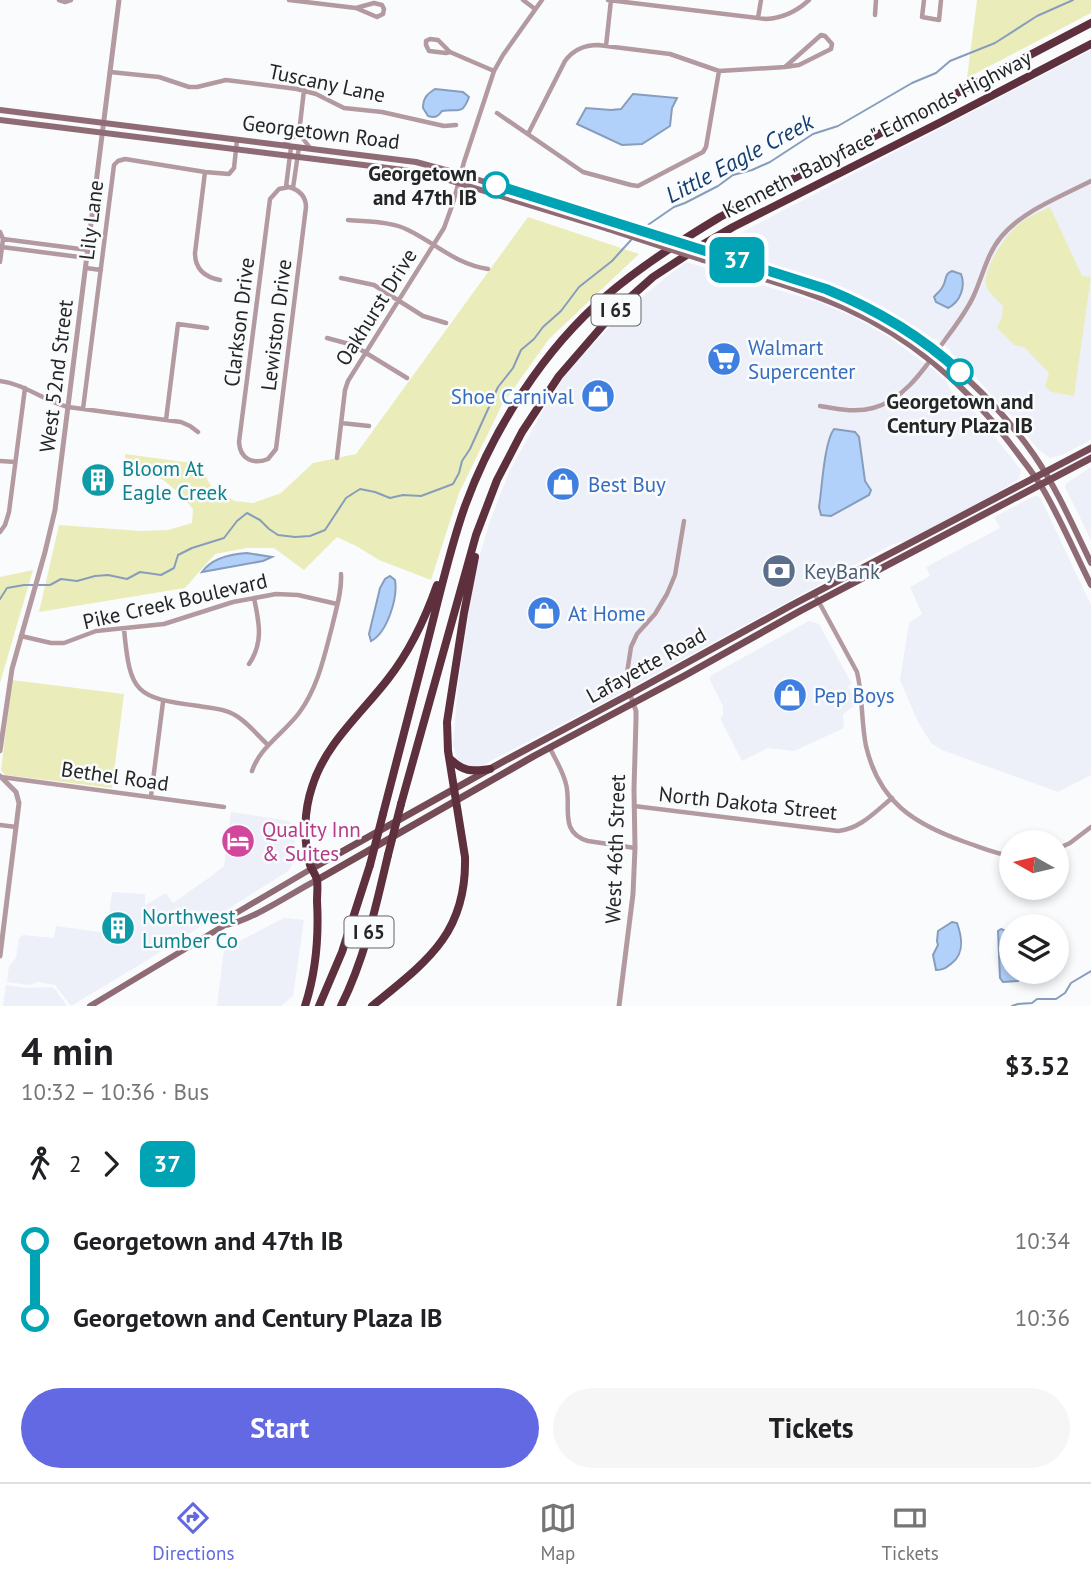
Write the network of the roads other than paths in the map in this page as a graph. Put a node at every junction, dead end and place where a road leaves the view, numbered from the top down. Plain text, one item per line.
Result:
1 (59, 0) edge
2 (71, 0) edge
3 (119, 0) edge
4 (289, 0) edge
5 (523, 0) edge
6 (542, 0) edge
7 (610, 0) edge
8 (761, 0) edge
9 (808, 0) edge
10 (876, 0) edge
11 (924, 0) edge
12 (941, 0) edge
13 (356, 8) junction
14 (535, 9) junction
15 (875, 15) dead end
16 (758, 18) junction
17 (1091, 23) edge
18 (1091, 44) edge
19 (606, 46) junction
20 (450, 52) junction
21 (785, 67) junction
22 (494, 71) junction
23 (719, 71) junction
24 (110, 72) junction
25 (304, 90) junction
26 (0, 110) edge
27 (497, 113) dead end
28 (0, 120) edge
29 (103, 123) junction
30 (456, 125) dead end
31 (102, 132) junction
32 (299, 133) junction
33 (528, 134) junction
34 (237, 139) junction
35 (283, 145) junction
36 (295, 146) junction
37 (310, 148) junction
38 (236, 149) junction
39 (294, 156) junction
40 (205, 172) junction
41 (459, 178) junction
42 (1091, 181) edge
43 (289, 187) junction
44 (348, 220) dead end
45 (0, 232) edge
46 (3, 239) junction
47 (433, 245) junction
48 (2, 247) junction
49 (88, 250) junction
50 (87, 258) junction
51 (0, 262) edge
52 (86, 268) junction
53 (488, 269) dead end
54 (101, 270) junction
55 (341, 278) dead end
56 (219, 280) dead end
57 (398, 300) junction
58 (446, 323) dead end
59 (207, 328) dead end
60 (327, 338) dead end
61 (365, 352) junction
62 (936, 352) junction
63 (931, 360) junction
64 (407, 378) dead end
65 (0, 381) edge
66 (25, 388) junction
67 (820, 406) dead end
68 (68, 407) junction
69 (83, 409) junction
70 (166, 420) junction
71 (341, 423) junction
72 (369, 426) dead end
73 (198, 432) dead end
74 (1091, 448) edge
75 (337, 458) dead end
76 (1091, 458) edge
77 (0, 461) edge
78 (15, 462) junction
79 (255, 462) joint
80 (503, 468) junction
81 (1047, 476) junction
82 (1035, 477) junction
83 (1040, 484) junction
84 (684, 521) dead end
85 (0, 532) edge
86 (455, 536) junction
87 (1091, 563) edge
88 (341, 574) dead end
89 (1091, 585) edge
90 (814, 593) junction
91 (254, 598) junction
92 (818, 601) junction
93 (337, 604) junction
94 (124, 629) junction
95 (20, 636) junction
96 (249, 664) dead end
97 (630, 694) junction
98 (163, 702) junction
99 (633, 704) junction
100 (268, 746) junction
101 (550, 748) junction
102 (0, 751) edge
103 (450, 759) junction
104 (490, 769) junction
105 (251, 771) dead end
106 (1, 776) edge
107 (454, 790) junction
108 (150, 796) junction
109 (892, 798) junction
110 (456, 802) junction
111 (634, 806) junction
112 (224, 807) dead end
113 (0, 825) edge
114 (16, 827) junction
115 (1091, 827) edge
116 (1069, 843) edge
117 (635, 848) junction
118 (999, 853) edge
119 (311, 869) junction
120 (317, 880) junction
121 (225, 925) junction
122 (0, 956) edge
123 (90, 1006) edge
124 (305, 1006) edge
125 (318, 1006) edge
126 (341, 1006) edge
127 (372, 1006) edge
128 (618, 1006) edge

1 - 2 street
3 - 24 street, West 52nd Street
4 - 13 street
5 - 14 street
6 - 14 street, Oakhurst Drive
7 - 16 street
7 - 19 street
8 - 16 street
9 - 16 street
10 - 15 street
11 - 12 street
13 - 13 street
14 - 22 street, Oakhurst Drive
17 - 86 highway, Kenneth "Babyface" Edmonds Highway / I 65
18 - 80 highway, Kenneth "Babyface" Edmonds Highway / I 65
19 - 23 street
19 - 33 street
20 - 20 street
20 - 22 street
21 - 21 street
21 - 23 street
22 - 41 street, Oakhurst Drive
23 - 33 street
24 - 25 street, Tuscany Lane
24 - 29 street, West 52nd Street
25 - 30 street, Tuscany Lane
25 - 32 street
26 - 29 main road, Georgetown Road
27 - 33 street
28 - 31 main road, Georgetown Road
29 - 31 street, West 52nd Street
29 - 34 main road, Georgetown Road
31 - 38 main road, Georgetown Road
31 - 49 street, West 52nd Street
32 - 35 street
32 - 37 street
34 - 35 main road, Georgetown Road
34 - 38 street
35 - 36 main road, Georgetown Road
36 - 37 main road, Georgetown Road
36 - 39 street, Clarkson Drive
37 - 41 main road, Georgetown Road
38 - 39 main road, Georgetown Road
38 - 40 street
39 - 41 main road, Georgetown Road
39 - 43 street, Clarkson Drive
40 - 54 street, Lily Lane
40 - 56 street
41 - 47 street, Oakhurst Drive
41 - 62 main road, Georgetown Road, bridge
41 - 63 main road, Georgetown Road, bridge
42 - 62 street
43 - 79 street, Clarkson Drive
43 - 79 street, Lewiston Drive
44 - 47 street
45 - 46 street
46 - 48 street
46 - 49 street
47 - 53 street
47 - 57 street, Oakhurst Drive
48 - 50 street
48 - 51 street
49 - 50 street, West 52nd Street
50 - 52 street, West 52nd Street
52 - 54 street
52 - 68 street, West 52nd Street
54 - 69 street, Lily Lane
55 - 57 street
57 - 58 street
57 - 61 street, Oakhurst Drive
59 - 70 street
60 - 61 street
61 - 64 street
61 - 71 street, Oakhurst Drive
62 - 63 street
62 - 81 main road, Georgetown Road
63 - 67 street
63 - 82 main road, Georgetown Road
65 - 66 street
66 - 68 street
66 - 78 street
68 - 69 street
68 - 95 street, West 52nd Street
69 - 70 street
70 - 73 street
71 - 72 street
71 - 75 street, Oakhurst Drive
74 - 81 main road, Lafayette Road
76 - 81 main road, Lafayette Road
77 - 78 street
78 - 85 street
80 - 103 highway
80 - 126 highway, Kenneth "Babyface" Edmonds Highway / I 65, bridge
81 - 82 main road, Lafayette Road
81 - 83 main road, Lafayette Road
81 - 87 main road, Georgetown Road
82 - 83 main road, Georgetown Road
82 - 90 main road, Lafayette Road
83 - 89 main road, Georgetown Road
83 - 92 main road, Lafayette Road
84 - 97 street
86 - 119 highway
86 - 125 highway, Kenneth "Babyface" Edmonds Highway / I 65, bridge
88 - 93 street
90 - 92 street
90 - 97 main road, Lafayette Road
91 - 93 street, Pike Creek Boulevard
91 - 94 street, Pike Creek Boulevard
91 - 96 street
92 - 99 main road, Lafayette Road
92 - 109 street
93 - 100 street
94 - 95 street, Pike Creek Boulevard
94 - 98 street
95 - 102 street, West 52nd Street
97 - 99 street, West 46th Street
97 - 104 main road, Lafayette Road
98 - 100 street
98 - 108 street
99 - 101 main road, Lafayette Road
99 - 111 street, West 46th Street
100 - 105 street
101 - 110 main road, Lafayette Road
101 - 117 street
103 - 104 highway
103 - 107 highway
104 - 107 main road, Lafayette Road
106 - 108 street, Bethel Road
106 - 114 street
107 - 110 highway
107 - 119 main road, Lafayette Road
108 - 112 street, Bethel Road
109 - 111 street, North Dakota Street
109 - 118 street
110 - 120 main road, Lafayette Road
110 - 127 highway
111 - 117 street, West 46th Street
113 - 114 street
114 - 122 street
115 - 116 street
117 - 128 street, West 46th Street
119 - 120 highway
119 - 121 main road, Lafayette Road
120 - 121 main road, Lafayette Road
120 - 124 highway
121 - 123 main road, Lafayette Road

